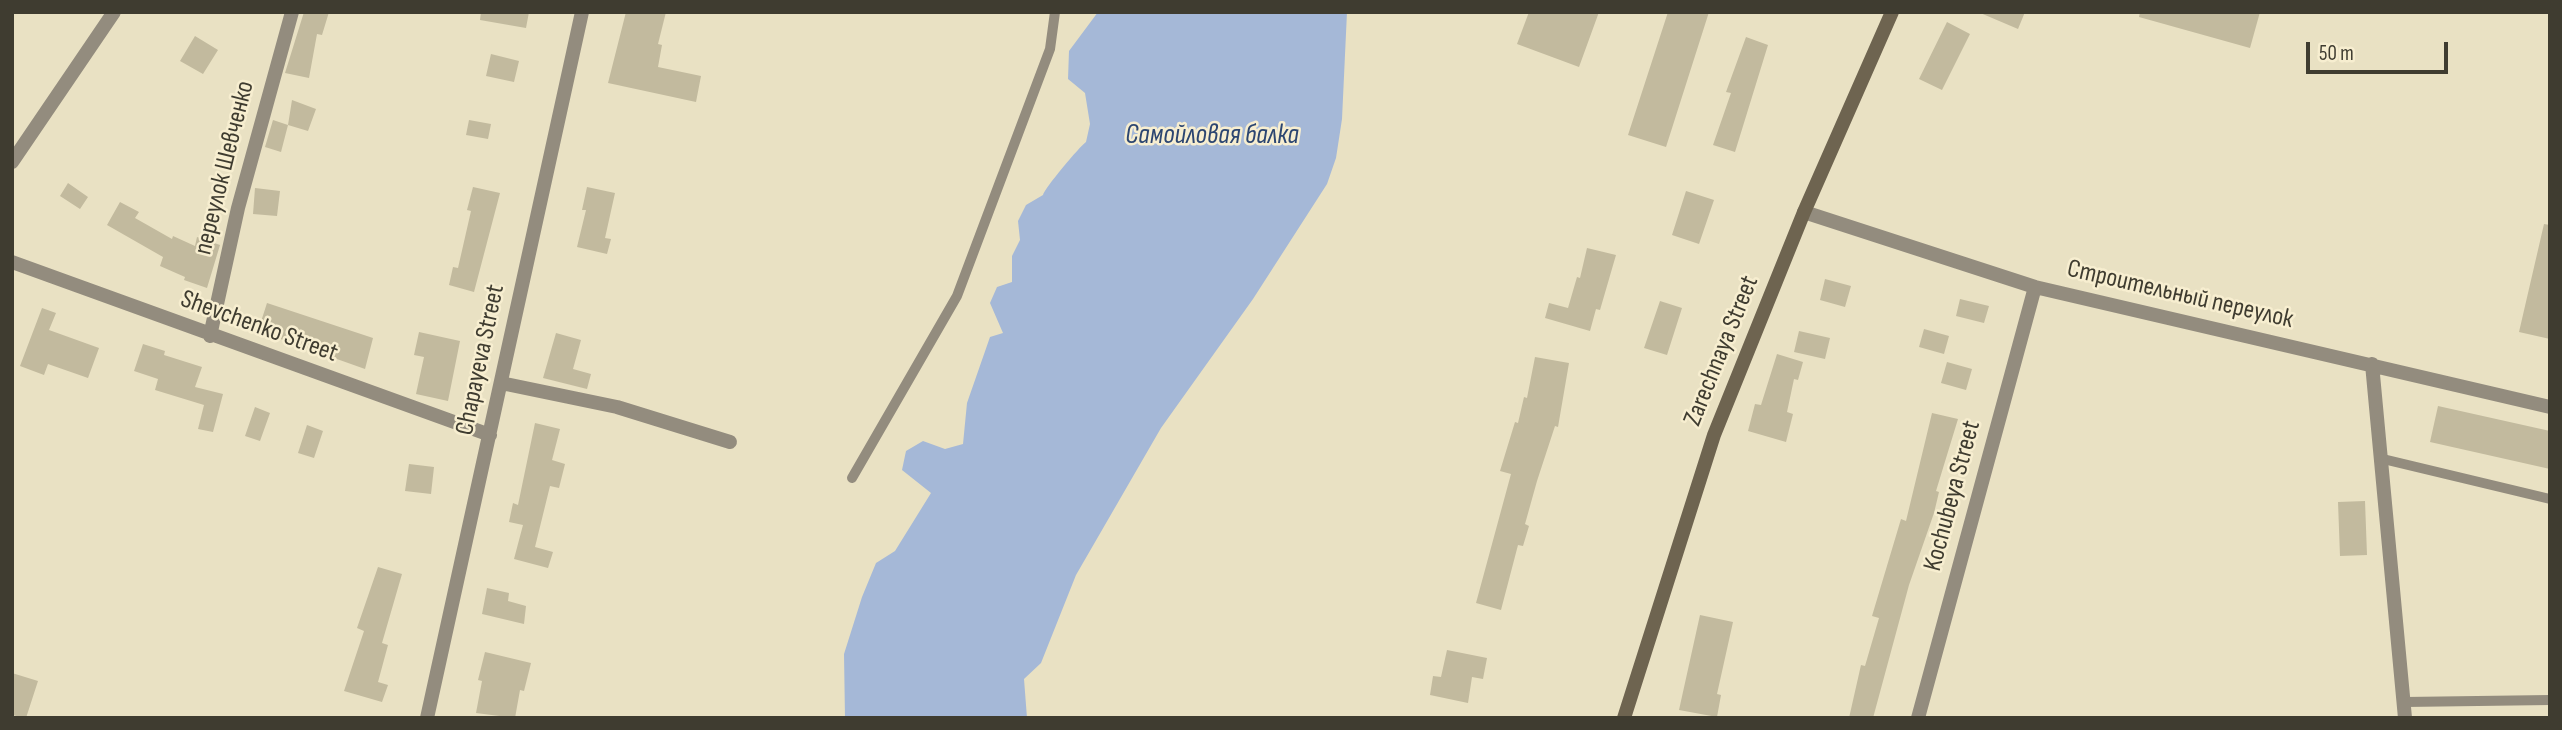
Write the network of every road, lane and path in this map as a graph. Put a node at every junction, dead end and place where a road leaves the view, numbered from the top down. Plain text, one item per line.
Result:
1 (114, 12) edge
2 (292, 12) edge
3 (582, 12) edge
4 (1055, 12) edge
5 (1892, 12) edge
6 (12, 162) edge
7 (1804, 212) junction
8 (12, 262) edge
9 (2035, 287) junction
10 (210, 336) junction
11 (2372, 364) junction
12 (501, 383) junction
13 (2550, 407) edge
14 (490, 435) junction
15 (730, 442) dead end
16 (2383, 459) junction
17 (852, 478) dead end
18 (2550, 499) edge
19 (2550, 700) edge
20 (2404, 702) junction
21 (427, 718) edge
22 (1623, 718) edge
23 (1918, 718) edge
24 (2405, 718) edge

1 - 6 street
2 - 10 street, переулок Шевченко
3 - 12 street, Chapayeva Street
4 - 17 lane
5 - 7 main road, Zarechnaya Street
7 - 9 street, Строительный переулок
7 - 22 main road, Zarechnaya Street
8 - 10 street, Shevchenko Street
9 - 11 street, Строительный переулок
9 - 23 street, Kochubeya Street
10 - 14 street, Shevchenko Street
11 - 13 street, Строительный переулок
11 - 16 street
12 - 14 street, Chapayeva Street
12 - 15 street
14 - 21 street, Chapayeva Street
16 - 18 lane
16 - 20 street
19 - 20 lane
20 - 24 street

